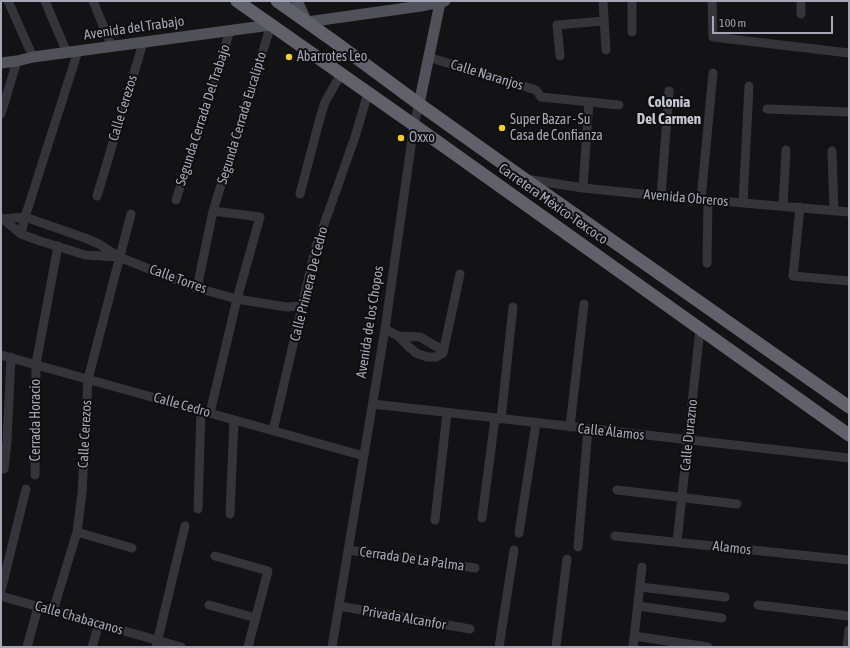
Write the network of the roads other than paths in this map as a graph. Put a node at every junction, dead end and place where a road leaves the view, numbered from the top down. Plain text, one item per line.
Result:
1 (8, 1) edge
2 (45, 1) edge
3 (93, 1) edge
4 (237, 1) edge
5 (277, 1) edge
6 (297, 1) edge
7 (603, 1) edge
8 (632, 1) edge
9 (712, 1) edge
10 (801, 1) edge
11 (442, 2) edge
12 (801, 14) dead end
13 (604, 21) junction
14 (307, 22) junction
15 (271, 25) junction
16 (230, 31) junction
17 (632, 32) dead end
18 (143, 43) junction
19 (112, 47) junction
20 (606, 50) dead end
21 (72, 52) junction
22 (849, 53) edge
23 (560, 56) dead end
24 (33, 57) junction
25 (428, 57) junction
26 (17, 61) junction
27 (1, 63) edge
28 (713, 73) dead end
29 (341, 74) junction
30 (749, 86) dead end
31 (669, 91) dead end
32 (368, 93) junction
33 (589, 102) junction
34 (419, 104) junction
35 (619, 105) dead end
36 (767, 109) dead end
37 (849, 112) edge
38 (1, 114) edge
39 (414, 125) junction
40 (786, 150) dead end
41 (832, 150) dead end
42 (523, 178) junction
43 (583, 188) junction
44 (300, 194) dead end
45 (97, 196) dead end
46 (661, 196) junction
47 (176, 200) dead end
48 (705, 200) junction
49 (743, 203) junction
50 (783, 206) junction
51 (800, 208) junction
52 (213, 211) junction
53 (834, 211) junction
54 (849, 212) edge
55 (131, 214) dead end
56 (25, 217) junction
57 (2, 218) edge
58 (21, 234) junction
59 (58, 246) junction
60 (119, 257) junction
61 (707, 262) dead end
62 (460, 274) dead end
63 (849, 281) edge
64 (197, 288) junction
65 (237, 299) junction
66 (584, 304) dead end
67 (302, 306) junction
68 (513, 306) dead end
69 (385, 329) junction
70 (700, 329) junction
71 (398, 336) junction
72 (443, 353) junction
73 (1, 355) edge
74 (11, 357) junction
75 (36, 364) junction
76 (88, 379) junction
77 (372, 404) junction
78 (849, 407) edge
79 (206, 412) junction
80 (447, 413) junction
81 (498, 419) junction
82 (234, 420) junction
83 (536, 423) junction
84 (570, 427) junction
85 (588, 429) junction
86 (273, 431) junction
87 (849, 435) edge
88 (688, 440) junction
89 (364, 456) junction
90 (849, 458) edge
91 (4, 468) dead end
92 (36, 475) dead end
93 (26, 489) dead end
94 (617, 490) dead end
95 (682, 498) junction
96 (737, 504) dead end
97 (198, 510) dead end
98 (230, 514) dead end
99 (482, 518) dead end
100 (435, 520) dead end
101 (185, 526) dead end
102 (77, 532) junction
103 (519, 533) dead end
104 (615, 536) dead end
105 (677, 542) junction
106 (578, 547) dead end
107 (132, 548) dead end
108 (348, 550) junction
109 (514, 550) dead end
110 (215, 556) dead end
111 (568, 559) dead end
112 (849, 560) edge
113 (642, 567) dead end
114 (475, 568) dead end
115 (640, 587) junction
116 (1, 591) edge
117 (1, 596) edge
118 (725, 597) dead end
119 (209, 604) dead end
120 (758, 605) dead end
121 (339, 606) junction
122 (638, 606) junction
123 (38, 607) junction
124 (53, 611) junction
125 (849, 616) edge
126 (256, 618) junction
127 (722, 618) dead end
128 (100, 624) junction
129 (470, 629) dead end
130 (849, 630) edge
131 (634, 636) junction
132 (156, 644) edge
133 (26, 647) edge
134 (92, 647) edge
135 (181, 647) edge
136 (248, 647) edge
137 (332, 647) edge
138 (499, 647) edge
139 (556, 647) edge
140 (633, 647) edge
141 (708, 647) edge
142 (847, 647) edge

1 - 24 street
2 - 21 street
3 - 19 street
4 - 15 highway, Carretera México-Texcoco
5 - 14 highway, Carretera México-Texcoco
6 - 14 main road
7 - 13 street
8 - 17 street
9 - 22 street
10 - 12 street
11 - 14 main road
11 - 25 main road, Avenida de los Chopos
13 - 20 street
13 - 23 street
14 - 34 highway, Carretera México-Texcoco
15 - 16 main road, Avenida del Trabajo
15 - 29 highway, Carretera México-Texcoco
15 - 52 street, Segunda Cerrada Eucalipto
16 - 18 main road, Avenida del Trabajo
16 - 47 street, Segunda Cerrada Del Trabajo
18 - 19 main road, Avenida del Trabajo
18 - 45 street, Calle Cerezos
19 - 21 main road, Avenida del Trabajo
21 - 24 main road, Avenida del Trabajo
21 - 56 street
24 - 26 main road, Avenida del Trabajo
25 - 33 street, Calle Naranjos
25 - 34 main road, Avenida de los Chopos
26 - 27 main road, Avenida del Trabajo
26 - 38 street
28 - 48 street
29 - 32 highway, Carretera México-Texcoco
29 - 44 street
30 - 49 street
31 - 46 street
32 - 39 highway, Carretera México-Texcoco
32 - 67 street, Calle Primera De Cedro
33 - 35 street, Calle Naranjos
33 - 43 street
34 - 39 street, Avenida de los Chopos
34 - 42 highway, Carretera México-Texcoco
36 - 37 street
39 - 69 street, Avenida de los Chopos
39 - 70 highway, Carretera México-Texcoco
40 - 50 street
41 - 53 street
42 - 43 street, Avenida Obreros
42 - 78 highway, Carretera México-Texcoco
43 - 46 street, Avenida Obreros
46 - 48 street, Avenida Obreros
48 - 49 street, Avenida Obreros
48 - 61 street
49 - 50 street, Avenida Obreros
50 - 51 street, Avenida Obreros
51 - 53 street, Avenida Obreros
51 - 63 street
52 - 64 street, Segunda Cerrada Eucalipto
52 - 65 street
53 - 54 street, Avenida Obreros
55 - 60 street, Calle Cerezos
56 - 57 street, Calle Torres
56 - 58 street
56 - 60 street, Calle Torres
57 - 58 street, Calle Torres
58 - 59 street, Calle Torres
59 - 60 street, Calle Torres
59 - 75 street, Cerrada Horacio
60 - 64 street, Calle Torres
60 - 76 street, Calle Cerezos
62 - 72 street
64 - 65 street, Calle Torres
65 - 67 street, Calle Torres
65 - 79 street
66 - 84 street
67 - 86 street, Calle Primera De Cedro
68 - 81 street
69 - 71 street
69 - 77 street, Avenida de los Chopos
70 - 87 highway, Carretera México-Texcoco
70 - 88 street, Calle Durazno
71 - 72 street
71 - 72 street
73 - 74 street, Calle Cedro
74 - 75 street, Calle Cedro
74 - 91 street
75 - 76 street, Calle Cedro
75 - 92 street, Cerrada Horacio
76 - 79 street, Calle Cedro
76 - 102 street, Calle Cerezos
77 - 80 street, Calle Álamos
77 - 89 street, Avenida de los Chopos
79 - 82 street, Calle Cedro
79 - 97 street
80 - 81 street, Calle Álamos
80 - 100 street
81 - 83 street, Calle Álamos
81 - 99 street
82 - 86 street, Calle Cedro
82 - 98 street
83 - 84 street, Calle Álamos
83 - 103 street
84 - 85 street, Calle Álamos
85 - 88 street, Calle Álamos
85 - 106 street
86 - 89 street, Calle Cedro
88 - 90 street, Calle Álamos
88 - 95 street, Calle Durazno
89 - 108 street, Avenida de los Chopos
93 - 116 street
94 - 95 street
95 - 96 street
95 - 105 street, Calle Durazno
101 - 132 street
102 - 107 street
102 - 124 street, Calle Cerezos
104 - 105 street, Alamos
105 - 112 street, Alamos
108 - 114 street, Cerrada De La Palma
108 - 121 street, Avenida de los Chopos
109 - 138 street
110 - 126 street
111 - 139 street
113 - 115 street
115 - 118 street
115 - 122 street
117 - 123 street, Calle Chabacanos
119 - 126 street
120 - 125 street
121 - 129 street, Privada Alcanfor
121 - 137 street, Avenida de los Chopos
122 - 127 street
122 - 131 street
123 - 124 street, Calle Chabacanos
123 - 133 street
124 - 128 street, Calle Chabacanos
126 - 136 street
128 - 132 street, Calle Chabacanos
128 - 134 street
130 - 142 street
131 - 140 street
131 - 141 street
132 - 135 street, Calle Chabacanos

